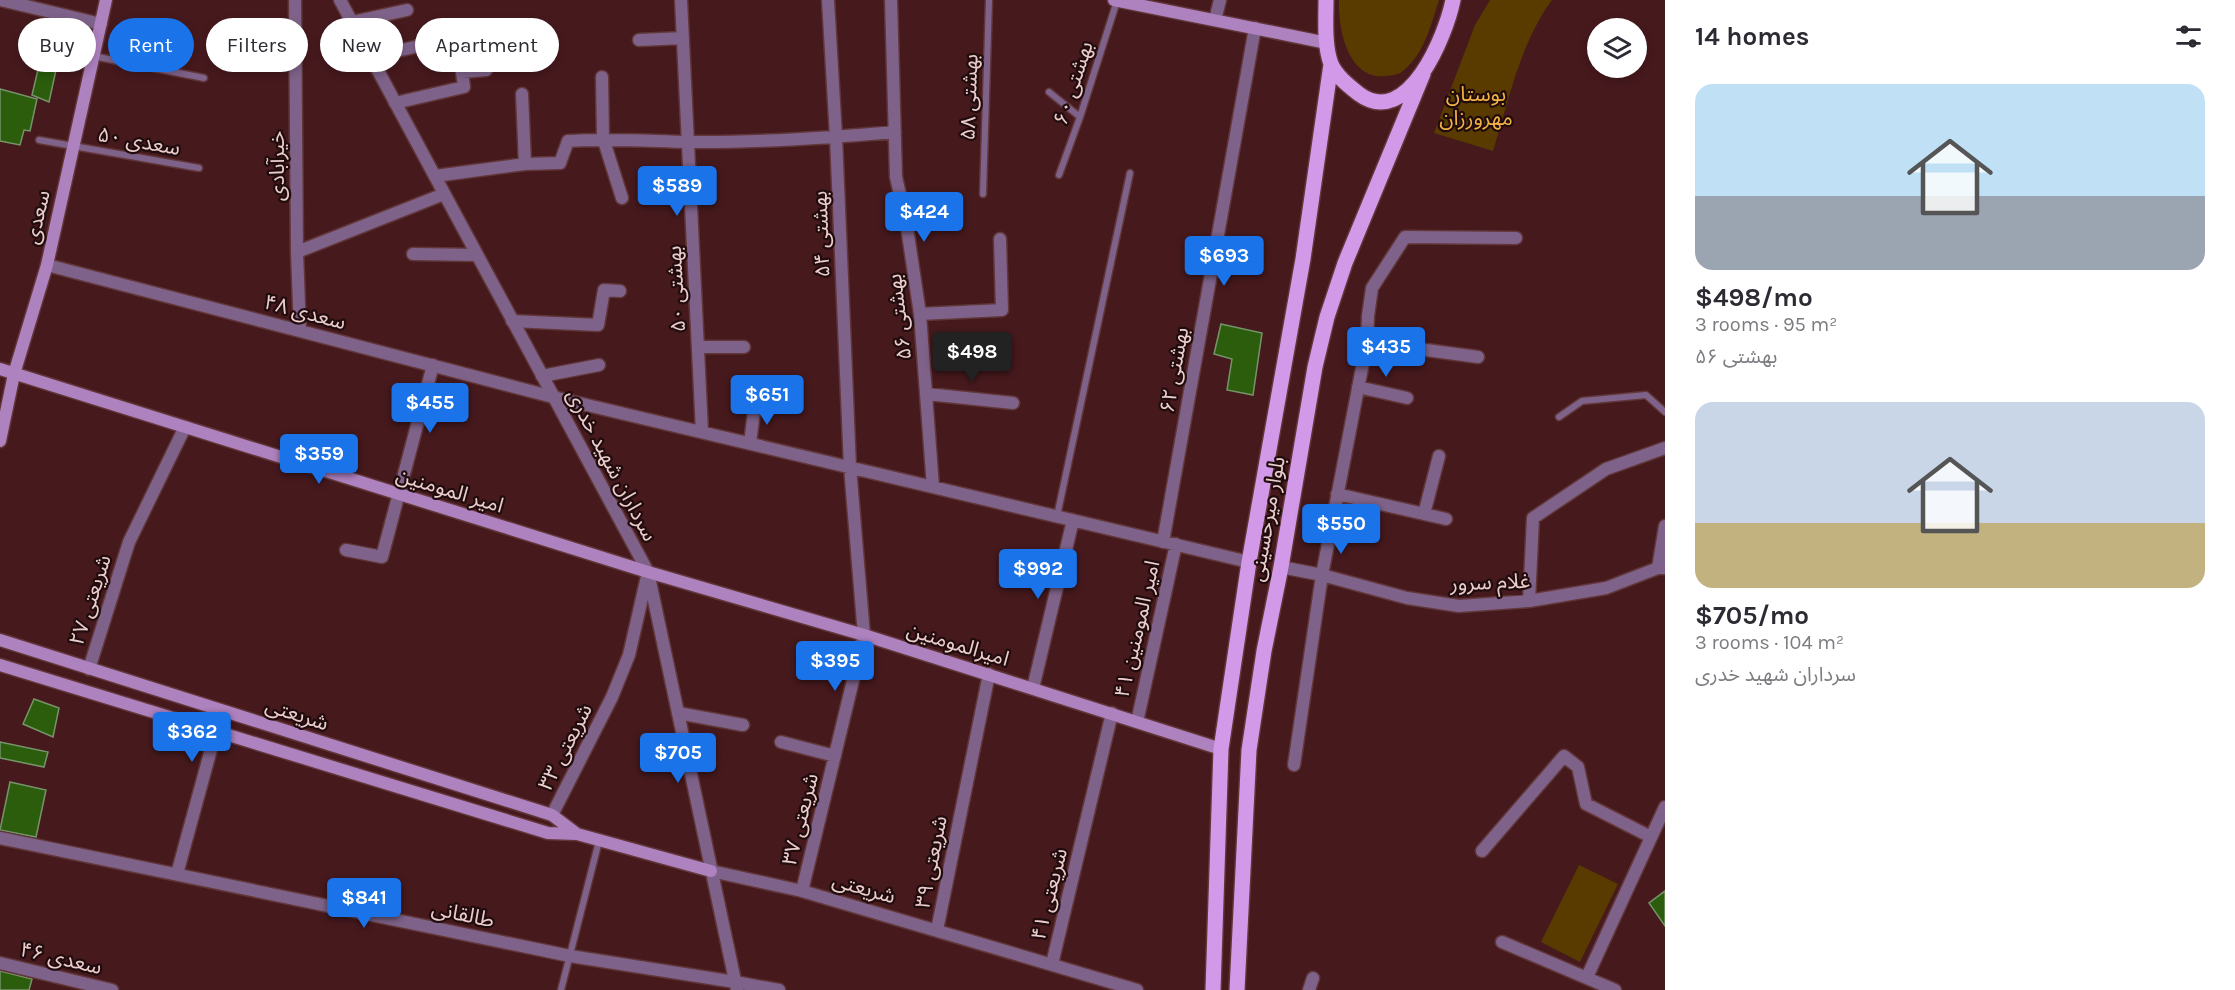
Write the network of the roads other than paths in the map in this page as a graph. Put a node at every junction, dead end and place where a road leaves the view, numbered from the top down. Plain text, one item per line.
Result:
1 (1, 0) edge
2 (106, 0) edge
3 (295, 0) edge
4 (340, 0) edge
5 (681, 0) edge
6 (828, 0) edge
7 (891, 0) edge
8 (989, 0) edge
9 (1116, 0) edge
10 (1220, 0) edge
11 (1326, 0) edge
12 (1461, 0) edge
13 (1452, 6) edge
14 (407, 10) dead end
15 (350, 18) edge
16 (370, 18) edge
17 (1215, 20) junction
18 (101, 24) junction
19 (1255, 28) junction
20 (683, 38) junction
21 (639, 40) dead end
22 (1327, 43) junction
23 (96, 44) edge
24 (96, 57) edge
25 (1331, 64) junction
26 (89, 72) edge
27 (378, 72) edge
28 (462, 72) edge
29 (1423, 74) junction
30 (602, 77) dead end
31 (204, 78) dead end
32 (1049, 92) dead end
33 (522, 94) dead end
34 (395, 103) junction
35 (1080, 117) junction
36 (895, 132) junction
37 (836, 137) junction
38 (603, 138) junction
39 (39, 140) dead end
40 (689, 142) junction
41 (73, 146) junction
42 (525, 164) junction
43 (199, 168) dead end
44 (1130, 173) dead end
45 (1059, 175) dead end
46 (435, 176) junction
47 (444, 194) junction
48 (983, 194) dead end
49 (622, 198) dead end
50 (1516, 238) dead end
51 (1000, 239) dead end
52 (297, 252) junction
53 (413, 254) dead end
54 (477, 255) junction
55 (46, 265) junction
56 (620, 291) dead end
57 (920, 314) junction
58 (512, 321) junction
59 (300, 331) junction
60 (1367, 342) junction
61 (699, 347) junction
62 (744, 347) dead end
63 (1478, 357) dead end
64 (599, 364) dead end
65 (433, 366) junction
66 (0, 369) edge
67 (14, 374) junction
68 (542, 376) junction
69 (1358, 387) junction
70 (927, 394) junction
71 (553, 397) junction
72 (1407, 398) dead end
73 (1013, 403) dead end
74 (755, 404) dead end
75 (1665, 412) edge
76 (1559, 417) dead end
77 (184, 427) junction
78 (702, 432) junction
79 (0, 441) edge
80 (750, 443) junction
81 (1665, 448) edge
82 (1439, 456) dead end
83 (850, 467) junction
84 (933, 487) junction
85 (398, 494) junction
86 (1338, 494) junction
87 (1424, 514) junction
88 (1058, 516) junction
89 (1446, 519) dead end
90 (1072, 520) junction
91 (1665, 526) edge
92 (1163, 542) junction
93 (1176, 544) junction
94 (346, 550) dead end
95 (1249, 562) junction
96 (1281, 567) junction
97 (1662, 568) edge
98 (648, 572) junction
99 (1322, 575) junction
100 (1529, 601) junction
101 (864, 635) junction
102 (0, 640) edge
103 (0, 665) edge
104 (89, 669) junction
105 (989, 674) junction
106 (1033, 688) junction
107 (678, 713) junction
108 (1112, 713) junction
109 (1137, 722) junction
110 (743, 725) dead end
111 (216, 731) junction
112 (781, 742) dead end
113 (1221, 749) junction
114 (835, 756) junction
115 (1294, 765) dead end
116 (1665, 807) edge
117 (552, 815) junction
118 (577, 834) junction
119 (1651, 837) junction
120 (0, 838) edge
121 (599, 841) junction
122 (1482, 851) dead end
123 (711, 871) junction
124 (177, 874) junction
125 (802, 891) junction
126 (937, 930) junction
127 (1502, 942) dead end
128 (570, 956) junction
129 (0, 963) edge
130 (1052, 964) junction
131 (54, 976) junction
132 (1587, 977) junction
133 (1313, 978) dead end
134 (736, 986) edge
135 (51, 990) edge
136 (112, 990) edge
137 (561, 990) edge
138 (779, 990) edge
139 (1137, 990) edge
140 (1213, 990) edge
141 (1238, 990) edge
142 (1309, 990) edge
143 (1615, 990) edge

1 - 18 street
2 - 18 main road, سعدی
3 - 52 street, خیرآبادی
4 - 15 street, سرداران شهید خدری
5 - 20 street, بهشتی ۵۰
6 - 37 street, بهشتی ۵۴
7 - 36 street, بهشتی ۵۶
8 - 48 lane, بهشتی ۵۸
9 - 17 main road
9 - 35 lane, بهشتی ۶۰
10 - 17 street
11 - 22 main road
12 - 13 main road, بلوار میرحسینی
13 - 29 main road, بلوار میرحسینی
14 - 16 street
17 - 19 main road
18 - 23 main road, سعدی
19 - 22 main road
19 - 92 street, بهشتی ۶۲
20 - 21 street
20 - 40 street, بهشتی ۵۰
22 - 25 main road
24 - 31 lane
25 - 29 main road
25 - 95 main road, بلوار میرحسینی
26 - 41 main road, سعدی
27 - 34 street, سرداران شهید خدری
28 - 34 street
29 - 96 main road, بلوار میرحسینی
30 - 38 street
32 - 35 lane
33 - 42 street
34 - 46 street, سرداران شهید خدری
35 - 45 lane, بهشتی ۶۰
36 - 37 street
36 - 57 street, بهشتی ۵۶
37 - 40 street
37 - 83 street, بهشتی ۵۴
38 - 40 street
38 - 42 street
38 - 49 street
39 - 41 lane, سعدی ۵۰
40 - 61 street, بهشتی ۵۰
41 - 43 lane, سعدی ۵۰
41 - 55 main road, سعدی
42 - 46 street
44 - 88 lane
46 - 47 street, سرداران شهید خدری
47 - 52 street
47 - 54 street, سرداران شهید خدری
50 - 60 street
51 - 57 street
52 - 59 street, خیرآبادی
53 - 54 street
54 - 58 street, سرداران شهید خدری
55 - 59 street, سعدی ۴۸
55 - 67 main road, سعدی
56 - 58 street
57 - 70 street, بهشتی ۵۶
58 - 68 street, سرداران شهید خدری
59 - 65 street, سعدی ۴۸
60 - 63 street
60 - 69 street
61 - 62 street
61 - 78 street, بهشتی ۵۰
64 - 68 street
65 - 71 street, سعدی ۴۸
65 - 85 street
66 - 67 main road, امیر المومنین
67 - 77 main road, امیر المومنین
67 - 79 main road, سعدی
68 - 71 street, سرداران شهید خدری
69 - 72 street
69 - 86 street
70 - 73 street
70 - 84 street, بهشتی ۵۶
71 - 78 street, سعدی ۴۸
71 - 98 street, سرداران شهید خدری
74 - 80 street
75 - 76 lane
77 - 85 main road, امیر المومنین
77 - 104 street, شریعتی ۲۷
78 - 80 street, سعدی ۴۸
80 - 83 street, سعدی ۴۸
81 - 100 street
82 - 87 street
83 - 84 street, سعدی ۴۸
83 - 101 street, بهشتی ۵۴
84 - 88 street, سعدی ۴۸
85 - 94 street
85 - 98 main road, امیر المومنین
86 - 87 street
86 - 99 street
87 - 89 street
88 - 90 street, سعدی ۴۸
90 - 92 street, سعدی ۴۸
90 - 106 street
91 - 97 street
92 - 93 street, سعدی ۴۸
93 - 95 street, سعدی ۴۸
93 - 109 street, امیر المومنین ۴۱
95 - 113 main road, بلوار میرحسینی
96 - 99 street, غلام سرور
96 - 141 main road, بلوار میرحسینی
97 - 100 street, غلام سرور
98 - 101 main road, امیرالمومنین
98 - 107 street, سرداران شهید خدری
98 - 117 street, شریعتی ۳۳
99 - 100 street, غلام سرور
99 - 115 street
101 - 105 main road, امیرالمومنین
101 - 114 street, شریعتی ۳۷
102 - 104 main road, شریعتی
103 - 111 main road, شریعتی
104 - 117 main road, شریعتی
105 - 106 main road, امیرالمومنین
105 - 126 street, شریعتی ۳۹
106 - 108 main road, امیرالمومنین
107 - 110 street
107 - 123 street, سرداران شهید خدری
108 - 109 main road, امیرالمومنین
108 - 130 street, شریعتی ۴۱
109 - 113 main road, امیرالمومنین
111 - 118 main road, شریعتی
111 - 124 street
112 - 114 street
113 - 140 main road, بلوار میرحسینی
114 - 125 street, شریعتی ۳۷
116 - 119 street
117 - 118 main road, شریعتی
118 - 121 main road, شریعتی
119 - 122 street
119 - 132 street
120 - 124 street, طالقانی
121 - 123 main road, شریعتی
121 - 128 lane
123 - 125 street, شریعتی
123 - 134 street, سرداران شهید خدری
124 - 128 street, طالقانی
125 - 126 street, شریعتی
126 - 130 street, شریعتی
127 - 132 street
128 - 134 street, طالقانی
128 - 137 lane
129 - 131 street, سعدی ۴۶
130 - 139 street, شریعتی
131 - 135 street
131 - 136 street, سعدی ۴۶
132 - 143 street
133 - 142 street
134 - 138 street, طالقانی

